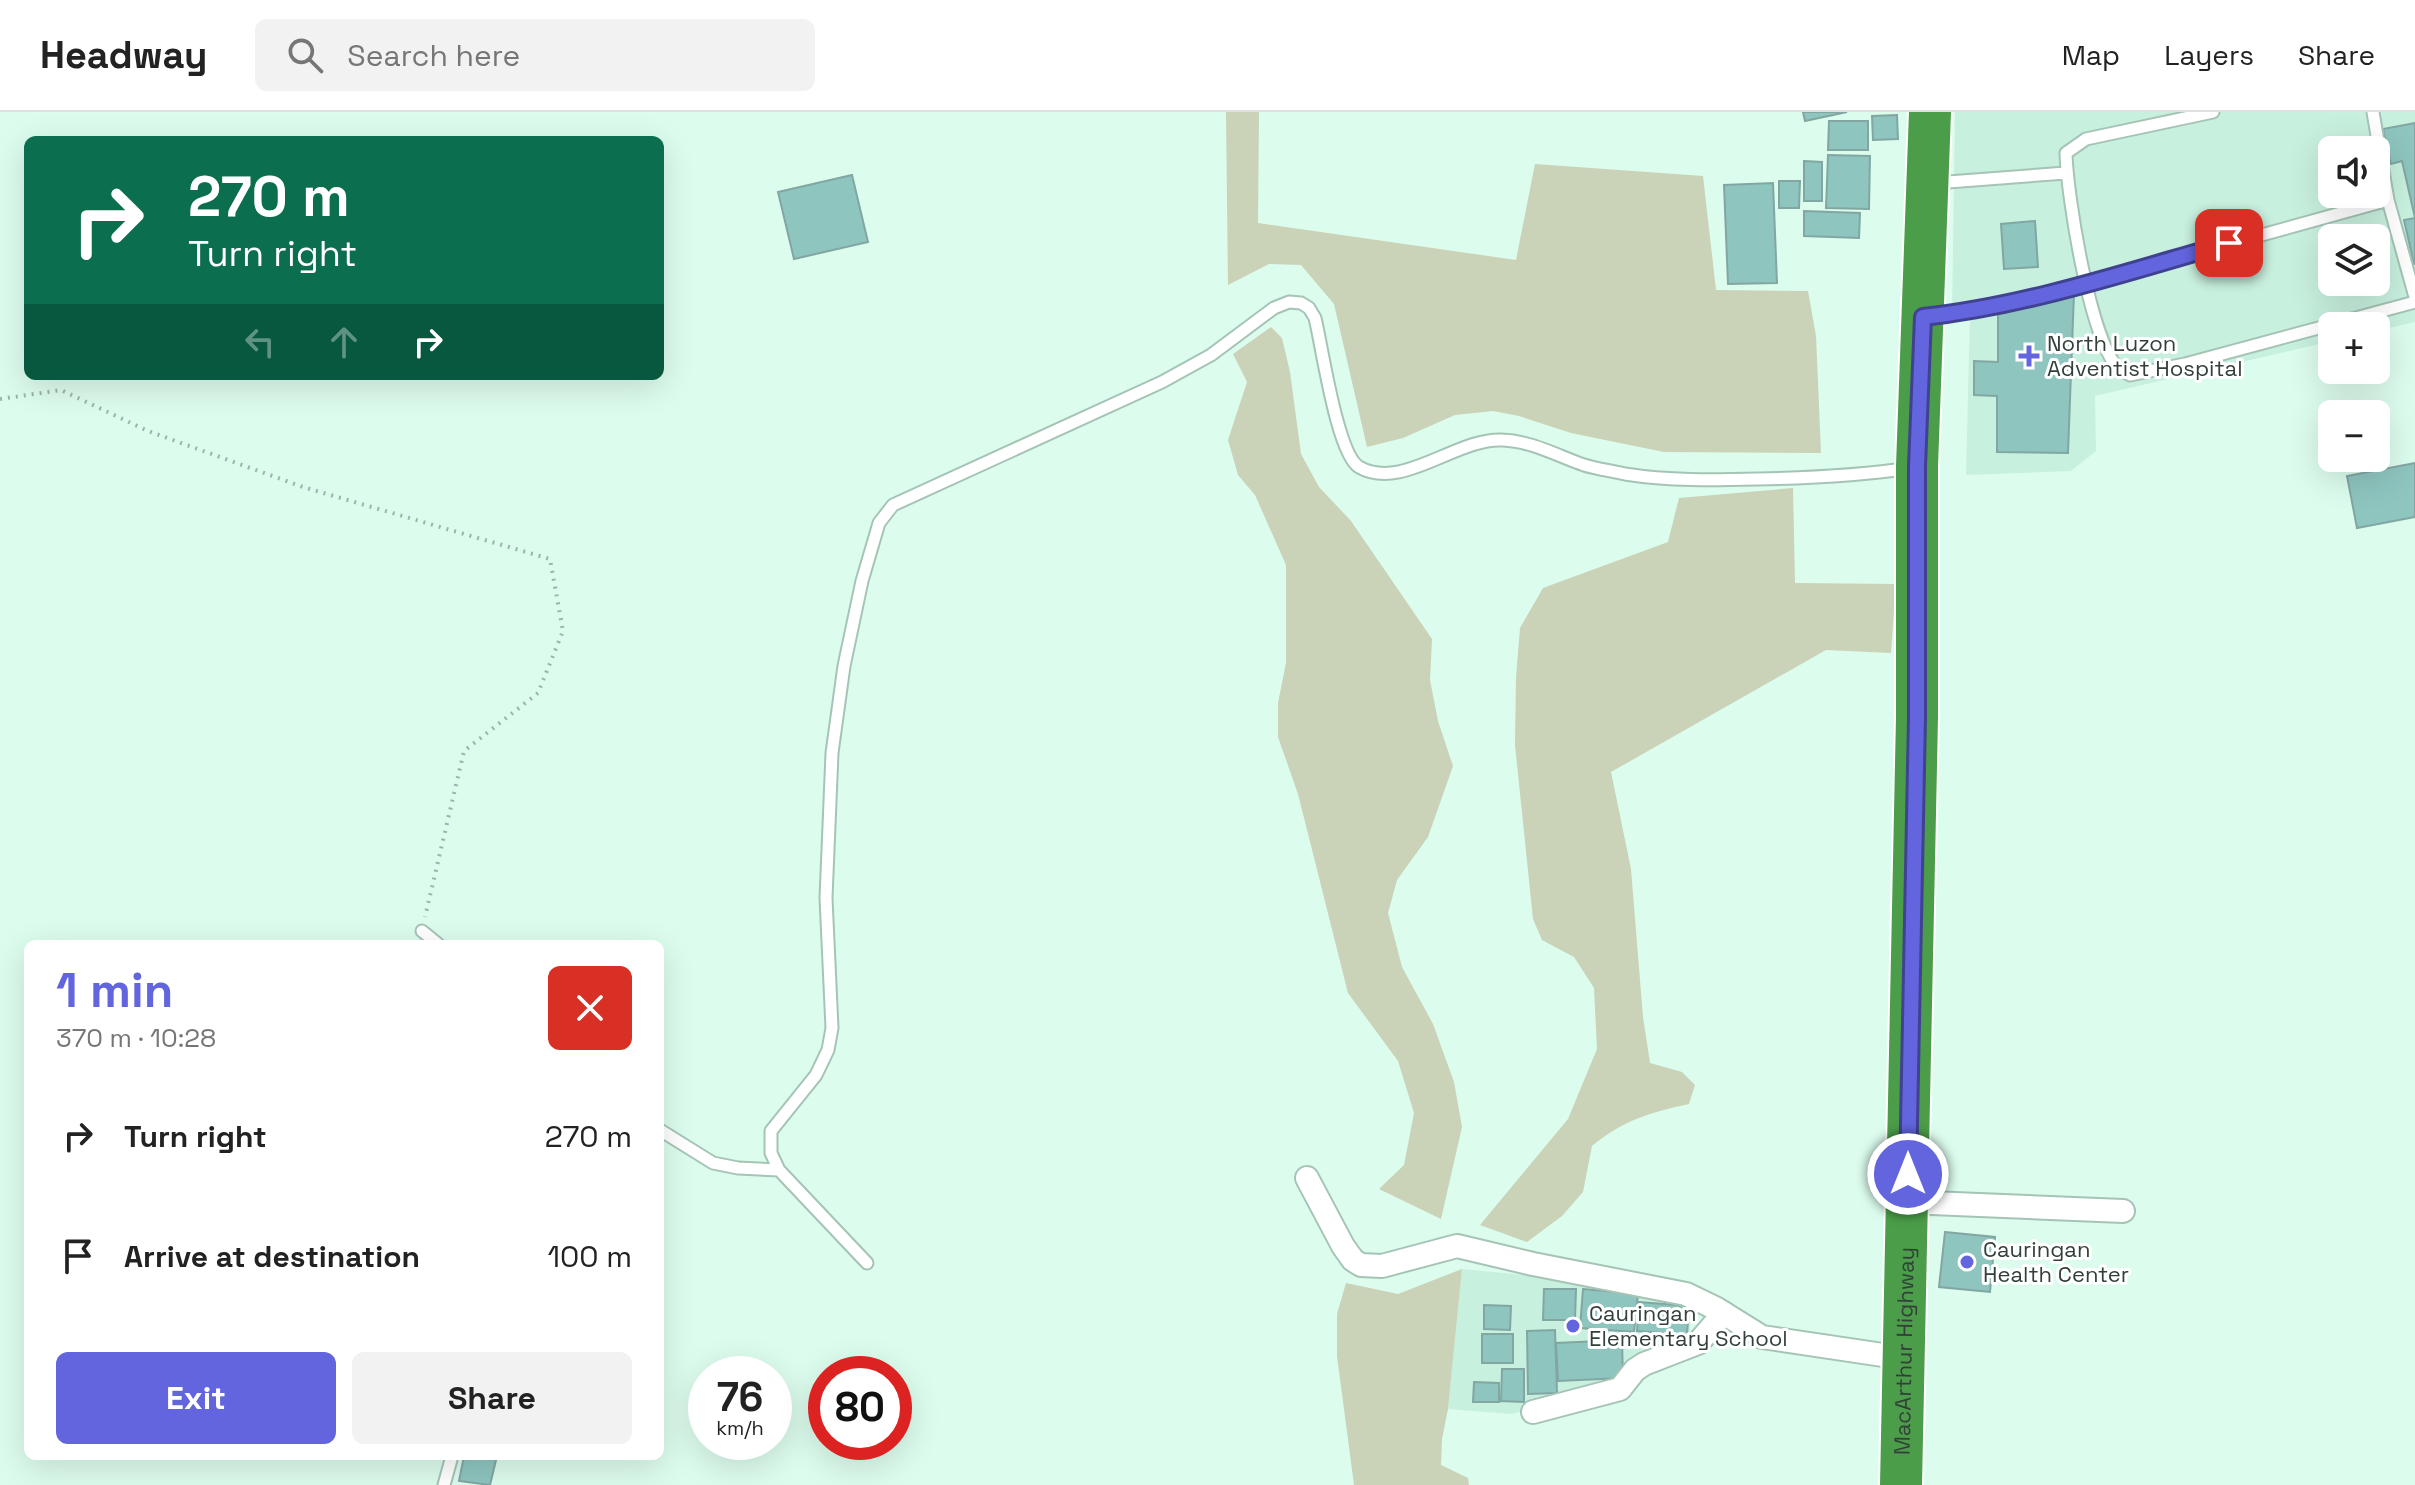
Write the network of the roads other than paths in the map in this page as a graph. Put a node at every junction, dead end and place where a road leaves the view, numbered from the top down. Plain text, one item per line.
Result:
1 (1930, 112) edge
2 (2213, 112) edge
3 (2373, 112) edge
4 (2377, 136) edge
5 (2066, 173) junction
6 (1928, 183) junction
7 (2390, 207) edge
8 (2359, 208) edge
9 (2085, 284) junction
10 (2415, 299) edge
11 (1923, 317) junction
12 (1917, 466) junction
13 (422, 931) road end
14 (433, 940) edge
15 (664, 1132) edge
16 (779, 1170) junction
17 (1307, 1178) dead end
18 (1907, 1202) junction
19 (2123, 1211) dead end
20 (867, 1263) dead end
21 (1724, 1313) junction
22 (1903, 1358) junction
23 (1533, 1412) dead end
24 (451, 1460) edge
25 (444, 1485) edge
26 (1901, 1485) edge

1 - 6 highway, MacArthur Highway
2 - 5 lane
3 - 4 lane
5 - 6 lane
5 - 9 lane
6 - 11 highway, MacArthur Highway
7 - 10 lane
8 - 9 lane
9 - 10 lane
9 - 11 lane
11 - 12 highway, MacArthur Highway
12 - 16 lane
12 - 18 highway, MacArthur Highway
13 - 14 lane
15 - 16 lane
16 - 20 lane
17 - 21 street
18 - 19 street
18 - 22 highway, MacArthur Highway
21 - 22 street
21 - 23 street
22 - 26 highway, MacArthur Highway
24 - 25 lane

